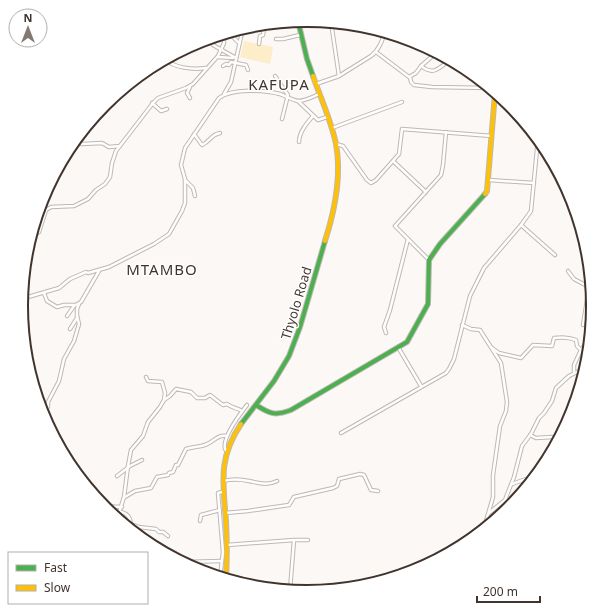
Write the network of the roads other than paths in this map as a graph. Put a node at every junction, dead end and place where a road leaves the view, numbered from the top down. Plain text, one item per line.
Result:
1 (299, 27) edge
2 (332, 28) edge
3 (264, 30) edge
4 (301, 34) junction
5 (241, 35) edge
6 (233, 37) edge
7 (382, 38) edge
8 (276, 39) dead end
9 (224, 40) edge
10 (214, 43) edge
11 (239, 43) junction
12 (259, 44) dead end
13 (221, 50) junction
14 (376, 52) junction
15 (217, 57) junction
16 (432, 57) edge
17 (235, 59) junction
18 (170, 63) edge
19 (446, 64) edge
20 (223, 66) dead end
21 (421, 66) junction
22 (206, 68) junction
23 (248, 70) dead end
24 (275, 76) dead end
25 (339, 76) junction
26 (410, 76) junction
27 (316, 84) junction
28 (190, 86) junction
29 (480, 88) edge
30 (224, 94) junction
31 (319, 94) junction
32 (288, 97) junction
33 (190, 98) dead end
34 (494, 100) edge
35 (298, 101) junction
36 (402, 102) dead end
37 (152, 104) junction
38 (167, 109) dead end
39 (313, 116) junction
40 (328, 117) junction
41 (282, 119) dead end
42 (332, 129) junction
43 (446, 132) junction
44 (220, 133) dead end
45 (194, 134) junction
46 (492, 136) junction
47 (298, 142) dead end
48 (80, 143) edge
49 (336, 144) junction
50 (120, 146) junction
51 (537, 150) edge
52 (393, 161) junction
53 (185, 180) junction
54 (489, 180) junction
55 (534, 183) junction
56 (426, 192) junction
57 (195, 196) dead end
58 (521, 226) junction
59 (37, 233) edge
60 (408, 239) junction
61 (555, 255) dead end
62 (429, 260) junction
63 (99, 270) junction
64 (568, 271) dead end
65 (585, 285) edge
66 (44, 293) junction
67 (28, 297) edge
68 (586, 302) edge
69 (79, 303) junction
70 (76, 305) junction
71 (67, 316) dead end
72 (77, 316) junction
73 (462, 325) junction
74 (583, 326) dead end
75 (70, 329) dead end
76 (386, 333) dead end
77 (398, 347) junction
78 (491, 348) junction
79 (581, 350) joint
80 (577, 371) edge
81 (574, 373) junction
82 (146, 377) dead end
83 (421, 386) junction
84 (164, 400) junction
85 (247, 405) dead end
86 (256, 405) junction
87 (47, 409) edge
88 (242, 411) junction
89 (341, 433) dead end
90 (530, 435) junction
91 (227, 436) junction
92 (552, 437) dead end
93 (227, 451) junction
94 (142, 460) dead end
95 (128, 468) junction
96 (117, 476) dead end
97 (525, 480) edge
98 (222, 481) junction
99 (277, 481) dead end
100 (512, 485) junction
101 (378, 491) dead end
102 (222, 492) junction
103 (124, 497) junction
104 (113, 507) edge
105 (122, 507) junction
106 (220, 510) junction
107 (120, 512) joint
108 (225, 513) junction
109 (488, 514) junction
110 (487, 519) edge
111 (200, 521) dead end
112 (131, 522) edge
113 (135, 526) edge
114 (168, 536) dead end
115 (294, 540) junction
116 (308, 540) dead end
117 (227, 545) junction
118 (222, 561) junction
119 (195, 562) edge
120 (221, 571) edge
121 (226, 573) edge
122 (290, 584) edge

1 - 4 main road, Thyolo Road
2 - 25 street
3 - 12 street
4 - 8 street
4 - 27 main road, Thyolo Road
5 - 11 street
6 - 11 street
7 - 14 street
9 - 13 street
10 - 13 street
11 - 17 street
13 - 15 street
13 - 17 street
14 - 25 street
14 - 26 street
15 - 17 street
15 - 22 street
16 - 21 street
17 - 20 street
17 - 23 street
17 - 30 street
18 - 22 street
19 - 21 street
21 - 26 street
22 - 28 street
24 - 32 street
25 - 27 street
26 - 29 street
27 - 31 main road, Thyolo Road
28 - 33 street
28 - 37 street
30 - 32 street
30 - 45 street
31 - 35 street
31 - 40 main road, Thyolo Road
32 - 35 street
32 - 41 street
34 - 46 main road
35 - 39 street
36 - 42 street
37 - 38 street
37 - 50 street
39 - 40 street
39 - 47 street
40 - 42 main road, Thyolo Road
42 - 49 main road, Thyolo Road
43 - 46 street
43 - 52 street
43 - 56 street
44 - 45 street
45 - 53 street
46 - 54 main road
48 - 50 street
49 - 52 street
49 - 86 main road, Thyolo Road
50 - 59 street
51 - 55 street
52 - 56 street
53 - 57 street
53 - 63 street
54 - 55 street
54 - 62 main road
55 - 58 street
56 - 60 street
58 - 61 street
58 - 73 street
60 - 62 street
60 - 76 street
62 - 77 main road
63 - 66 street
63 - 69 street
64 - 65 street
66 - 67 street
66 - 70 street
68 - 74 street
69 - 70 street
69 - 72 street
70 - 71 street
72 - 75 street
72 - 87 street
73 - 78 street
73 - 83 street
77 - 83 street
77 - 86 main road
78 - 79 street
78 - 109 street
79 - 81 street
80 - 81 street
81 - 90 street
82 - 84 street
83 - 89 street
84 - 88 street
84 - 95 street
85 - 88 street
86 - 93 main road, Thyolo Road
88 - 91 street
90 - 92 street
90 - 100 street
91 - 93 street
91 - 103 street
93 - 98 main road, Thyolo Road
94 - 95 street
95 - 96 street
95 - 103 street
97 - 100 street
98 - 99 street
98 - 102 main road, Thyolo Road
100 - 109 street
101 - 108 street
102 - 106 street
102 - 108 main road, Thyolo Road
103 - 105 street
104 - 105 street
105 - 107 street
106 - 111 street
106 - 118 street
107 - 112 street
108 - 117 main road, Thyolo Road
109 - 110 street
113 - 114 street
115 - 116 street
115 - 117 street
115 - 122 street
117 - 121 main road, Thyolo Road
118 - 119 street
118 - 120 street

